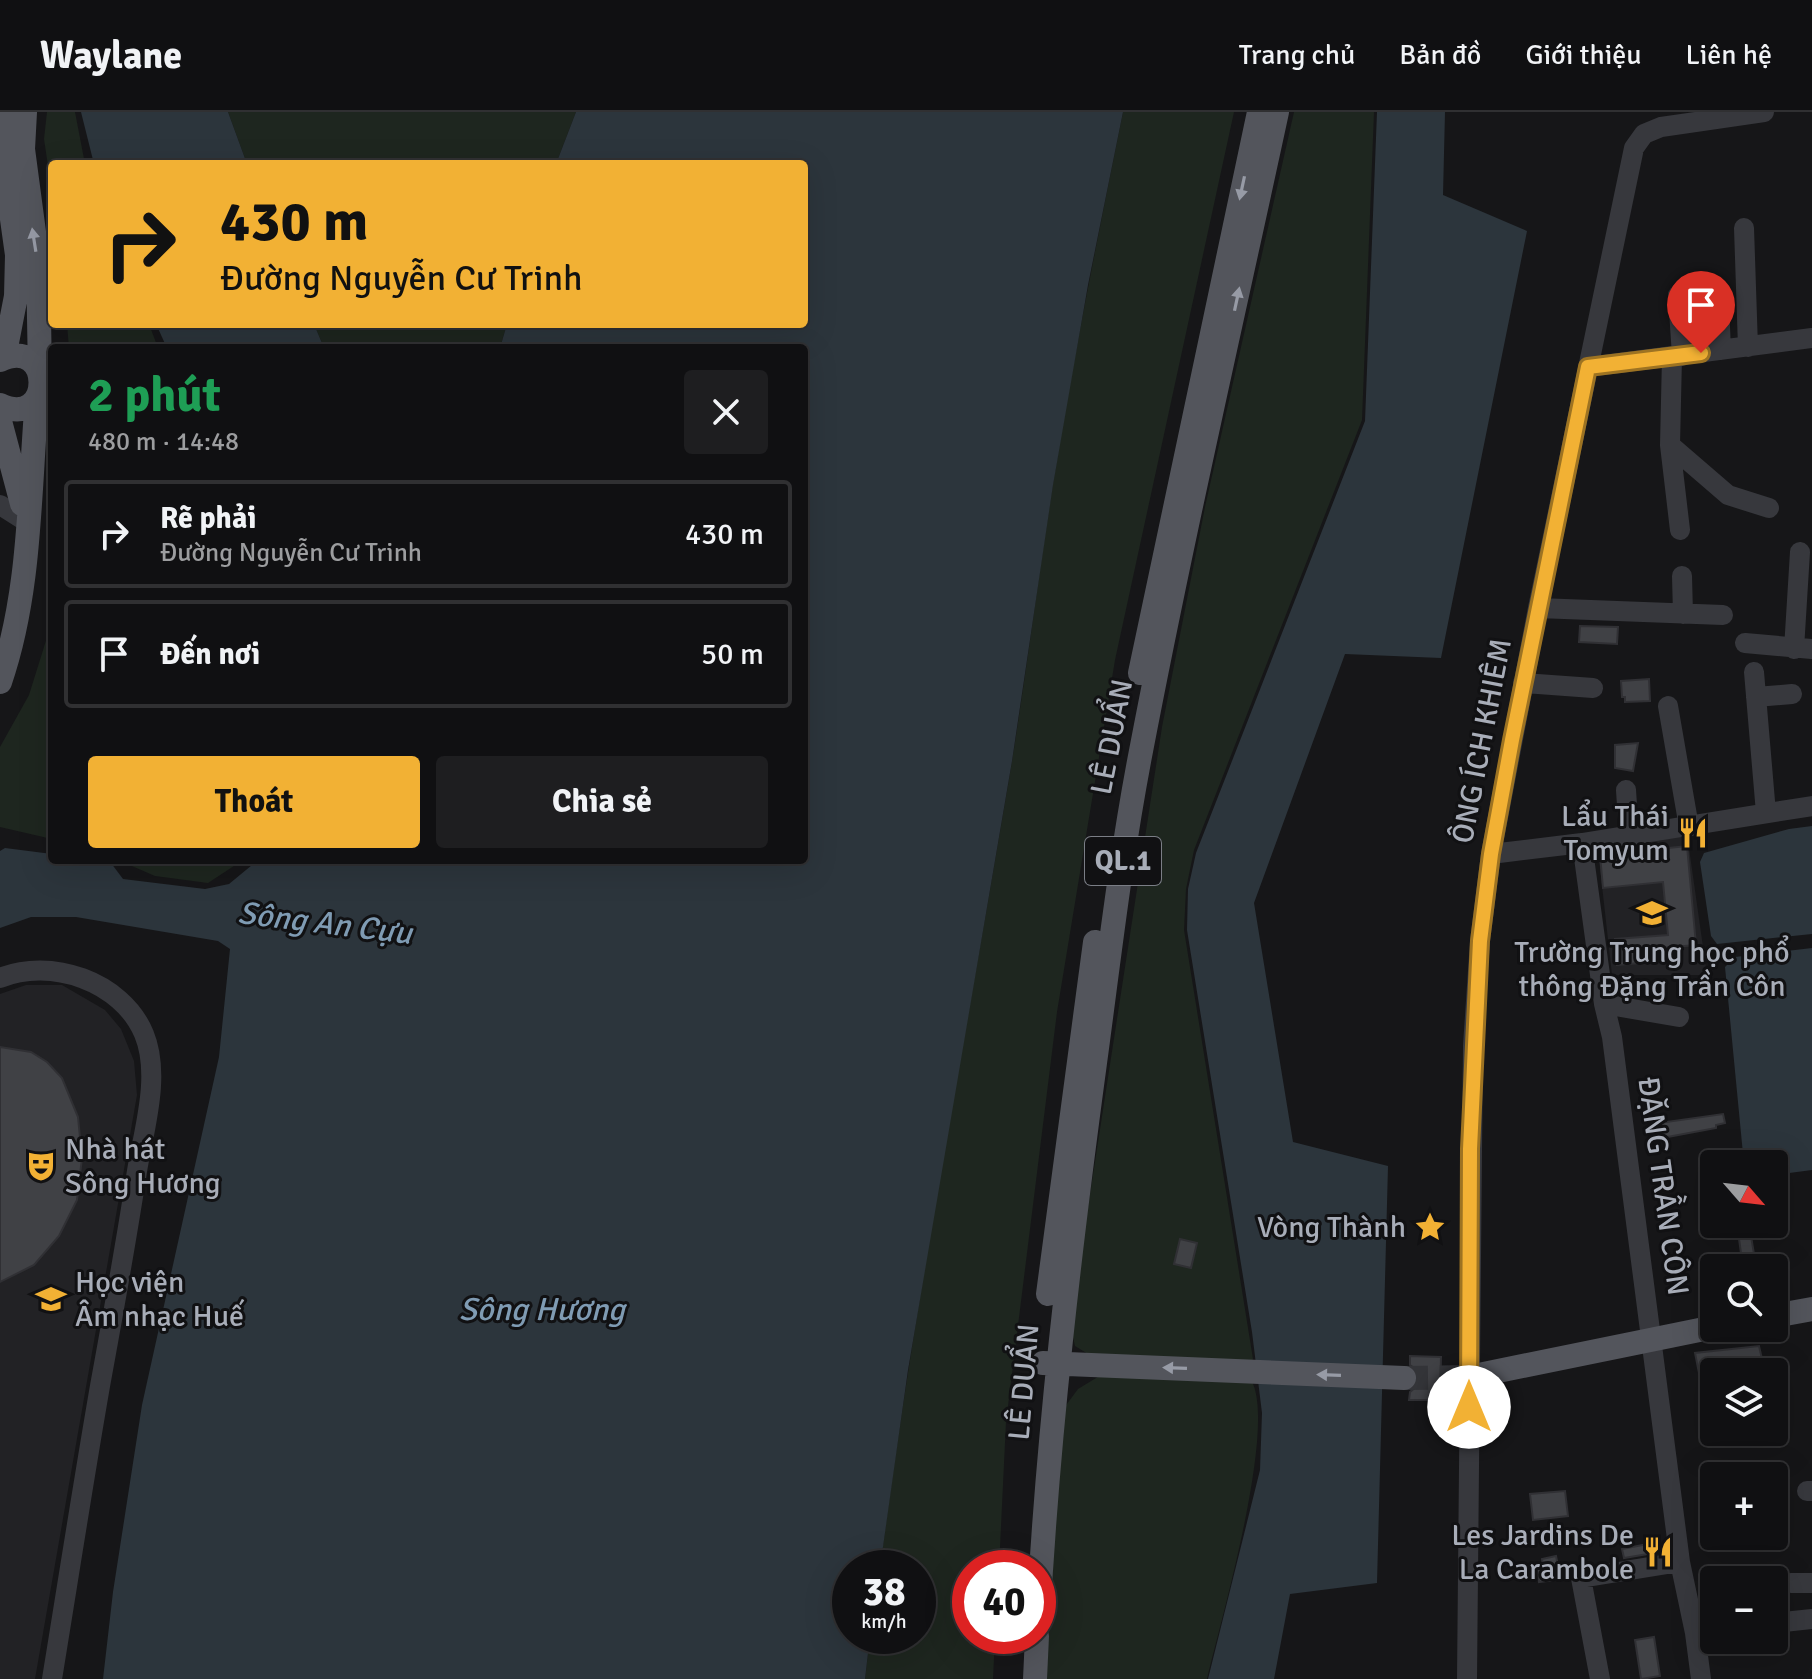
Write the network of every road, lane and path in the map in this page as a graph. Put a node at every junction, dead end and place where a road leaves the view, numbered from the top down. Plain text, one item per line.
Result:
1 (4, 112) edge
2 (25, 112) edge
3 (1259, 112) edge
4 (1277, 112) edge
5 (1764, 112) edge
6 (1744, 228) dead end
7 (17, 262) junction
8 (0, 282) edge
9 (1678, 295) dead end
10 (1719, 303) dead end
11 (1812, 338) edge
12 (1748, 347) junction
13 (1721, 350) junction
14 (1677, 356) junction
15 (2, 359) edge
16 (1588, 367) junction
17 (39, 386) junction
18 (0, 405) edge
19 (0, 421) edge
20 (1670, 445) junction
21 (0, 505) edge
22 (1769, 508) dead end
23 (27, 522) junction
24 (1680, 530) dead end
25 (1800, 552) dead end
26 (1682, 576) dead end
27 (1538, 608) junction
28 (1683, 614) junction
29 (1723, 615) dead end
30 (1745, 643) dead end
31 (1803, 649) edge
32 (3, 666) edge
33 (1754, 672) dead end
34 (1523, 683) junction
35 (1593, 688) dead end
36 (1792, 694) dead end
37 (1756, 697) junction
38 (1668, 706) dead end
39 (1626, 790) dead end
40 (1812, 806) edge
41 (1766, 813) junction
42 (1689, 827) junction
43 (1629, 836) junction
44 (1582, 843) junction
45 (1491, 854) junction
46 (0, 978) edge
47 (1604, 1004) junction
48 (1679, 1017) dead end
49 (1812, 1309) edge
50 (1788, 1313) edge
51 (1700, 1329) edge
52 (1653, 1337) junction
53 (1050, 1363) junction
54 (1469, 1377) junction
55 (1404, 1378) tunnel mouth
56 (1028, 1550) edge
57 (1042, 1550) edge
58 (1680, 1562) junction
59 (1791, 1583) dead end
60 (1812, 1583) edge
61 (1700, 1618) edge
62 (1812, 1619) edge
63 (1788, 1622) edge
64 (1021, 1654) edge
65 (1036, 1654) edge
66 (1703, 1654) edge
67 (52, 1679) edge
68 (1020, 1679) edge
69 (1035, 1679) edge
70 (1467, 1679) edge
71 (1600, 1679) edge
72 (1701, 1679) edge

1 - 7 main road
17 -> 2 main road
3 -> 53 main road, LÊ DUẨN / QL.1
53 -> 4 main road, LÊ DUẨN / QL.1
5 - 16 street, ÔNG ÍCH KHIÊM
6 - 12 street
7 - 8 main road
7 - 15 main road
9 - 14 street
10 - 13 street
11 - 12 street
12 - 13 street
13 - 14 street
14 - 16 street
14 - 20 street
15 - 17 main road
16 - 27 street, ÔNG ÍCH KHIÊM
17 - 18 main road
17 - 23 main road
19 - 23 main road
20 - 22 street
20 - 24 street
21 - 23 street
23 - 32 main road
25 - 31 street
26 - 28 street
27 - 28 street
27 - 34 street, ÔNG ÍCH KHIÊM
28 - 29 street
30 - 31 street
33 - 37 street
34 - 35 street
34 - 45 street, ÔNG ÍCH KHIÊM
36 - 37 street
37 - 41 street
38 - 42 street
39 - 43 street
40 - 41 street
41 - 42 street
42 - 43 street
43 - 44 street
44 - 45 street
44 - 47 street, ĐẶNG TRẦN CÔN
45 - 54 street, ÔNG ÍCH KHIÊM
46 - 67 street
47 - 48 street
47 - 52 street, ĐẶNG TRẦN CÔN
49 - 50 main road
51 - 52 main road
52 - 54 main road
52 - 58 street, ĐẶNG TRẦN CÔN
55 -> 53 main road
53 - 56 main road, LÊ DUẨN / QL.1
53 - 57 main road, LÊ DUẨN / QL.1
54 - 70 street, ÔNG ÍCH KHIÊM
58 - 61 street, ĐẶNG TRẦN CÔN
58 - 71 street
59 - 60 street
62 - 63 street
64 - 68 main road
65 - 69 main road
66 - 72 street, ĐẶNG TRẦN CÔN

